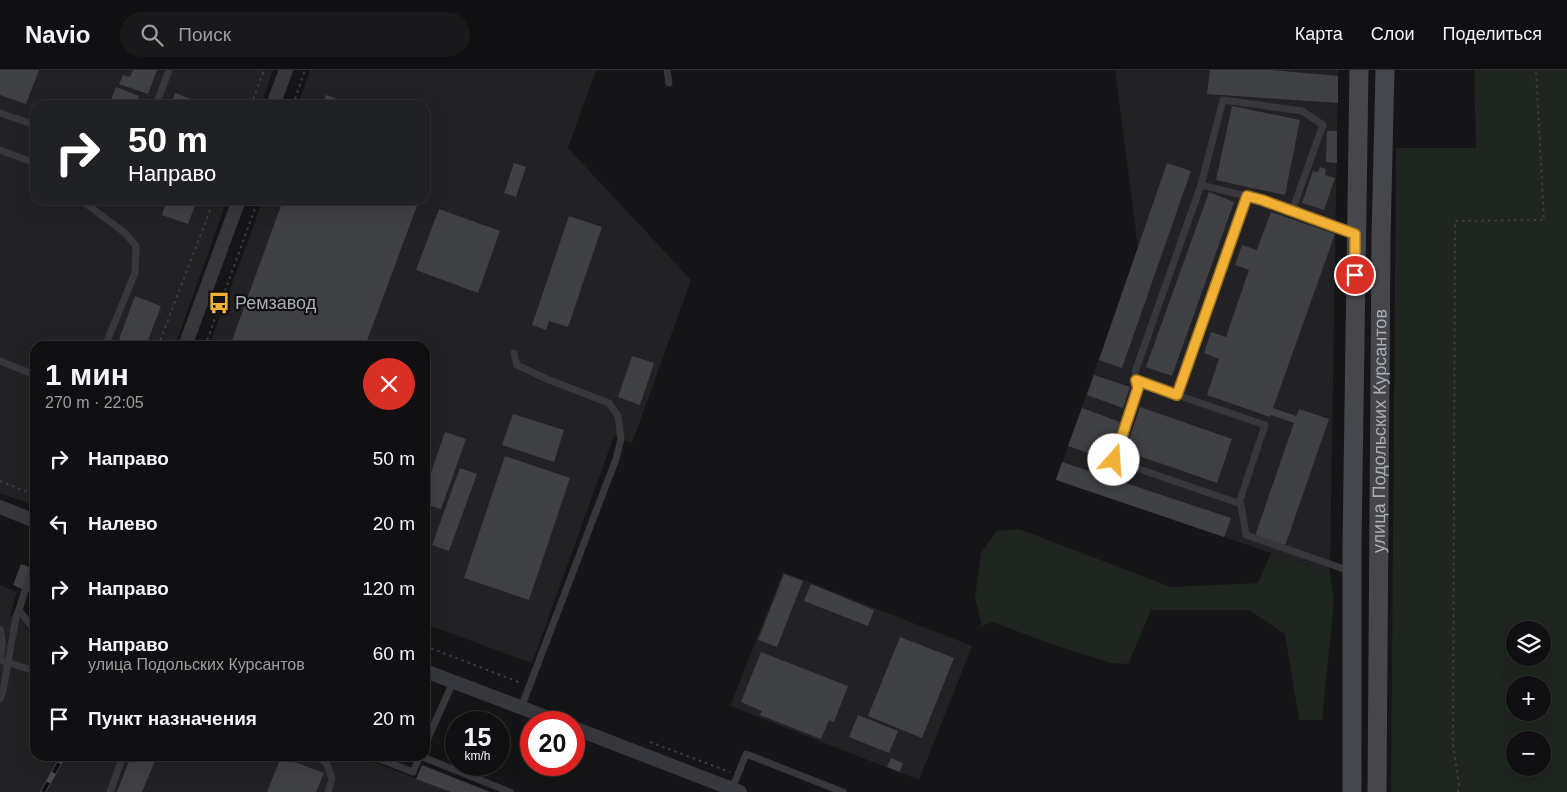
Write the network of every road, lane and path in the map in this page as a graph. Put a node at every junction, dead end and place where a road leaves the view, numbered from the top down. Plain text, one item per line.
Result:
1 (168, 70) edge
2 (264, 70) edge
3 (286, 70) edge
4 (305, 70) edge
5 (667, 70) edge
6 (1359, 70) edge
7 (1385, 70) edge
8 (1536, 70) edge
9 (669, 83) dead end
10 (158, 100) edge
11 (252, 100) edge
12 (275, 100) edge
13 (295, 100) edge
14 (0, 113) edge
15 (30, 123) edge
16 (0, 150) edge
17 (30, 161) edge
18 (1201, 185) junction
19 (1247, 196) junction
20 (87, 205) edge
21 (212, 205) edge
22 (237, 205) edge
23 (256, 205) edge
24 (1292, 211) junction
25 (1355, 234) junction
26 (107, 341) edge
27 (160, 341) edge
28 (187, 341) edge
29 (207, 341) edge
30 (514, 354) dead end
31 (0, 361) edge
32 (30, 373) edge
33 (1136, 380) junction
34 (1177, 395) junction
35 (0, 481) edge
36 (30, 493) edge
37 (1239, 503) junction
38 (0, 507) edge
39 (30, 519) edge
40 (1352, 572) junction
41 (30, 574) edge
42 (19, 610) junction
43 (30, 625) edge
44 (0, 629) edge
45 (430, 648) edge
46 (0, 659) edge
47 (9, 663) junction
48 (30, 669) edge
49 (430, 673) edge
50 (453, 682) junction
51 (530, 687) junction
52 (0, 700) edge
53 (521, 708) junction
54 (529, 711) edge
55 (585, 732) edge
56 (430, 734) edge
57 (430, 760) edge
58 (121, 761) edge
59 (323, 761) edge
60 (385, 761) edge
61 (418, 761) edge
62 (736, 791) edge
63 (110, 792) edge
64 (328, 792) edge
65 (510, 792) edge
66 (843, 792) edge
67 (1352, 792) edge
68 (1377, 792) edge
69 (1458, 792) edge

1 - 10 lane
2 - 11 path
3 - 12 street
4 - 13 path
5 - 9 lane
6 - 25 main road, улица Подольских Курсантов
7 - 68 main road, улица Подольских Курсантов
8 - 69 path
14 - 15 lane
16 - 17 lane
18 - 19 lane
18 - 24 lane
18 - 33 lane
19 - 24 lane
19 - 34 lane
20 - 26 lane
21 - 27 path
22 - 28 street
23 - 29 path
24 - 25 lane
25 - 40 main road, улица Подольских Курсантов
30 - 51 lane
31 - 32 lane
33 - 34 lane
33 - 37 lane
34 - 37 lane
35 - 36 path
37 - 40 lane
38 - 39 street
40 - 67 main road, улица Подольских Курсантов
41 - 42 lane
42 - 43 lane
42 - 47 lane
44 - 46 lane
45 - 51 path
46 - 47 lane
47 - 48 lane
47 - 52 lane
49 - 50 street
50 - 53 street
50 - 56 lane
51 - 53 lane
53 - 54 street
55 - 62 street
57 - 65 lane
58 - 63 lane
59 - 64 lane
60 - 61 lane
62 - 66 lane

